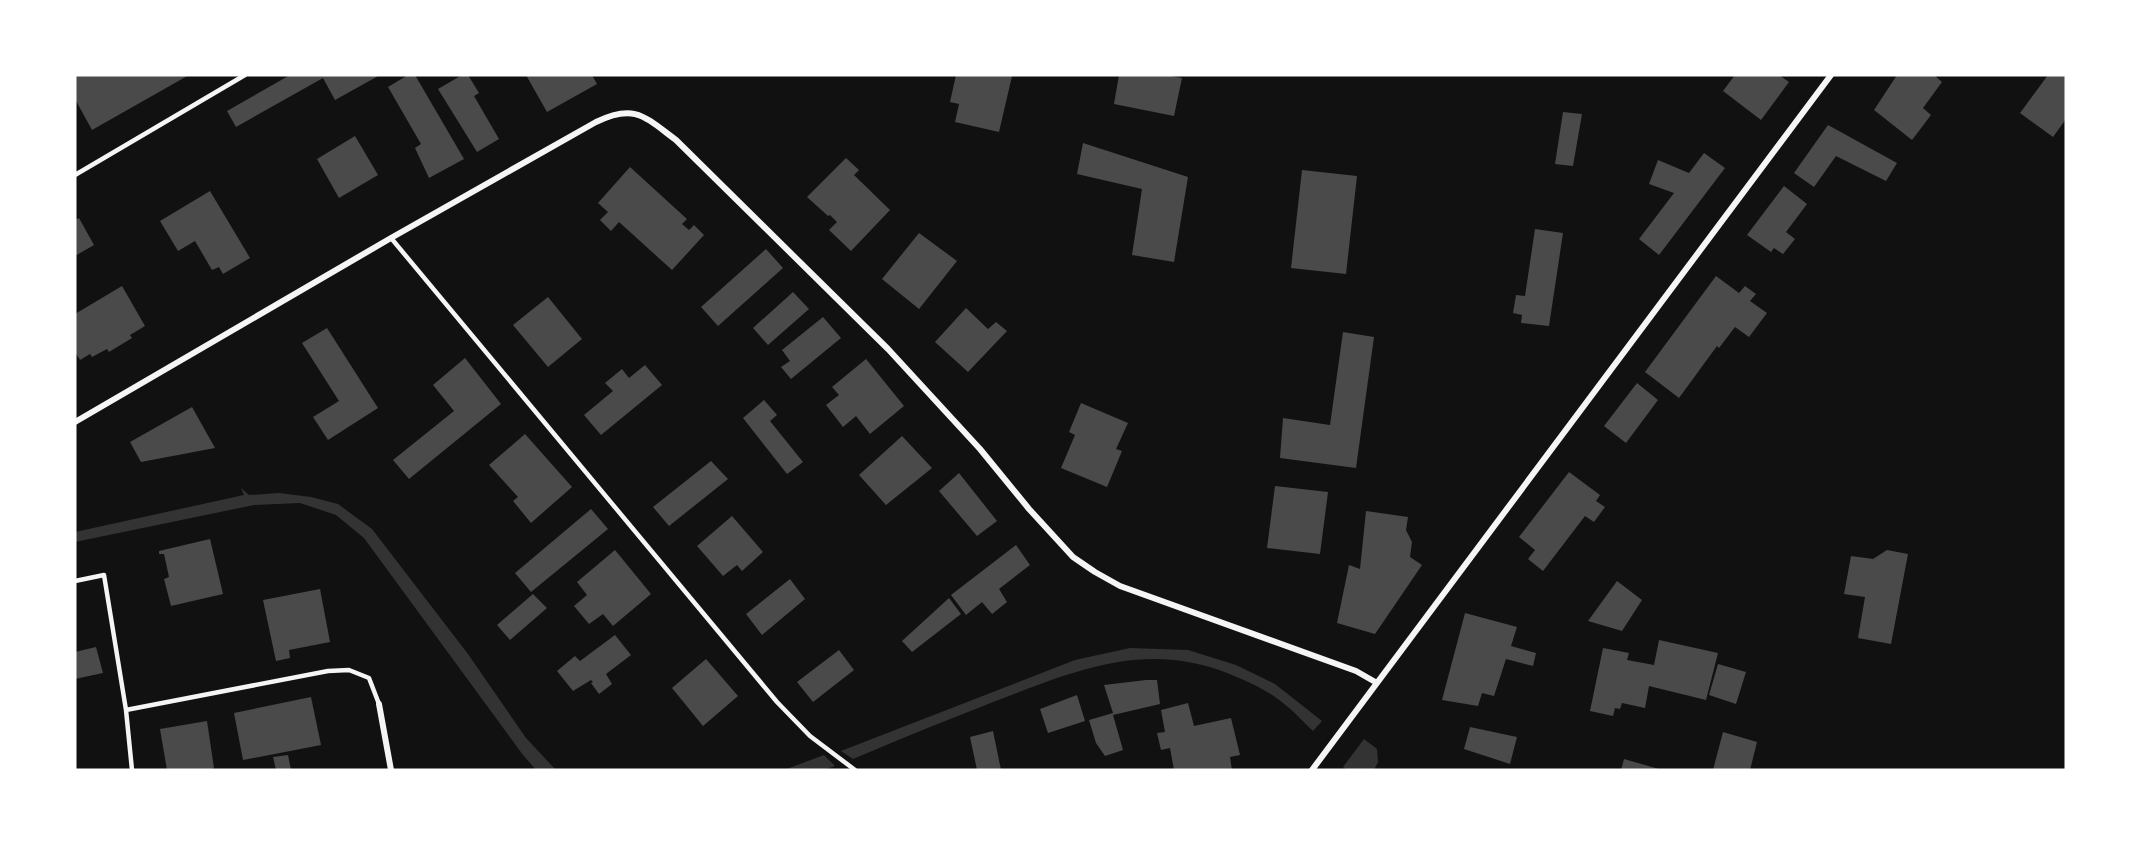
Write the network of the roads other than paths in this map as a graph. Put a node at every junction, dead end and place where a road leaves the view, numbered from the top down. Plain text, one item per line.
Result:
1 (245, 75) edge
2 (1831, 75) edge
3 (75, 175) edge
4 (391, 238) junction
5 (75, 422) edge
6 (75, 581) edge
7 (1377, 683) junction
8 (379, 704) joint
9 (126, 710) junction
10 (132, 770) edge
11 (391, 770) edge
12 (855, 770) edge
13 (1312, 770) edge

1 - 3 lane
2 - 7 street
4 - 5 street
4 - 7 street
4 - 12 lane
6 - 9 lane
7 - 13 street
8 - 9 lane
8 - 11 street
9 - 10 lane

